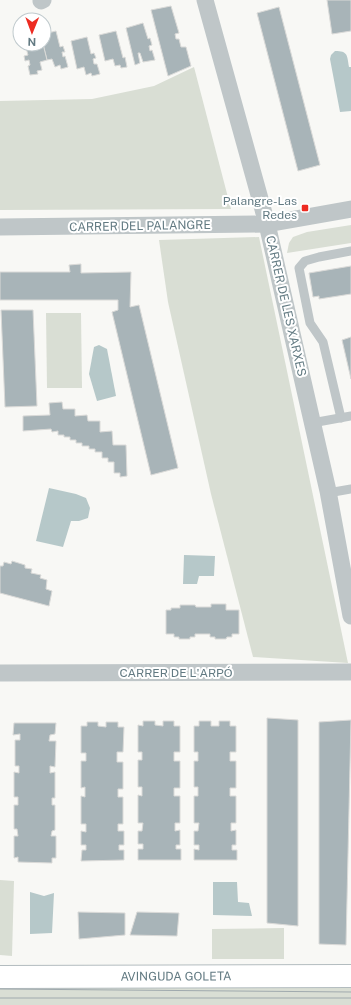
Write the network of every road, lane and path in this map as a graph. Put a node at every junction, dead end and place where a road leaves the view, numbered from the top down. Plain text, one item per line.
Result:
1 (205, 0) edge
2 (351, 209) edge
3 (267, 224) junction
4 (0, 227) edge
5 (351, 251) edge
6 (351, 416) edge
7 (341, 418) junction
8 (312, 423) junction
9 (351, 489) edge
10 (328, 493) junction
11 (351, 616) edge
12 (351, 672) edge
13 (0, 673) edge
14 (351, 976) edge
15 (0, 977) edge

1 - 3 street, CARRER DE LES XARXES
2 - 3 street, CARRER DEL PALANGRE
3 - 4 street, CARRER DEL PALANGRE
3 - 8 street, CARRER DE LES XARXES
5 - 7 lane
6 - 7 lane
7 - 8 lane
8 - 10 street, CARRER DE LES XARXES
9 - 10 lane
10 - 11 street, CARRER DE LES XARXES
12 - 13 street, CARRER DE L'ARPÓ
14 - 15 main road, AVINGUDA GOLETA

